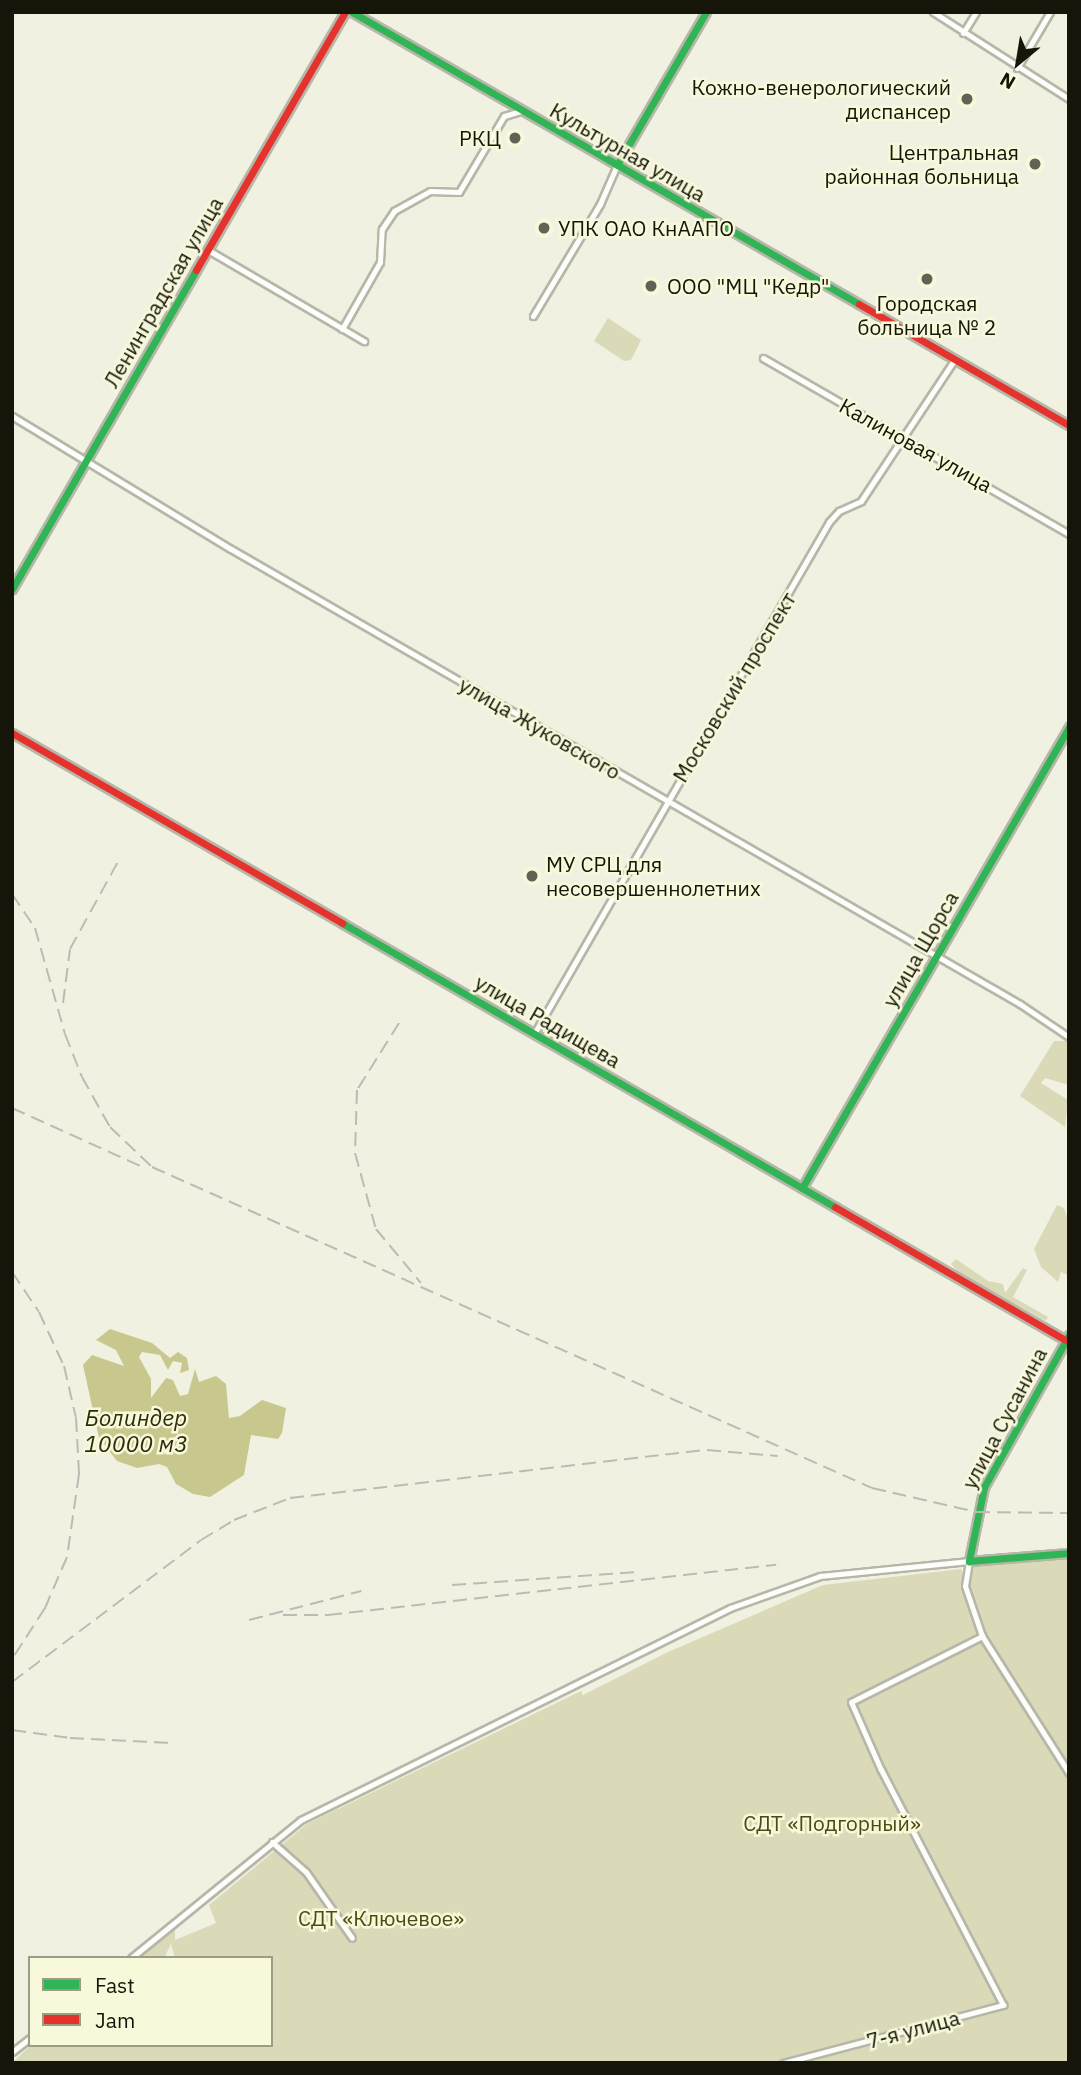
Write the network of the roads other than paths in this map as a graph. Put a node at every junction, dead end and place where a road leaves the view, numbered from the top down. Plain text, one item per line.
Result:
1 (345, 12) edge
2 (352, 12) edge
3 (705, 12) edge
4 (933, 12) edge
5 (976, 12) edge
6 (1050, 12) edge
7 (963, 33) junction
8 (1017, 68) junction
9 (1069, 99) edge
10 (520, 111) junction
11 (617, 165) junction
12 (208, 250) junction
13 (533, 316) dead end
14 (342, 328) junction
15 (363, 341) dead end
16 (763, 358) dead end
17 (955, 359) junction
18 (12, 416) edge
19 (1069, 425) edge
20 (903, 438) junction
21 (85, 463) junction
22 (1069, 534) edge
23 (12, 589) edge
24 (1069, 727) edge
25 (12, 733) edge
26 (666, 802) junction
27 (935, 958) junction
28 (534, 1034) junction
29 (1069, 1037) edge
30 (802, 1188) junction
31 (1067, 1338) edge
32 (1069, 1553) edge
33 (969, 1561) junction
34 (982, 1636) junction
35 (1069, 1773) edge
36 (272, 1842) junction
37 (352, 1938) dead end
38 (133, 1956) edge
39 (28, 2040) edge
40 (12, 2052) edge
41 (783, 2063) edge

1 - 12 street, Ленинградская улица
2 - 10 street, Культурная улица
3 - 11 street
4 - 7 street
5 - 7 street
6 - 8 street
7 - 8 street
8 - 9 street
10 - 11 street, Культурная улица
10 - 14 street
11 - 13 street
11 - 17 street, Культурная улица
12 - 14 street
12 - 21 street, Ленинградская улица
14 - 15 street
16 - 20 street, Калиновая улица
17 - 19 street, Культурная улица
17 - 20 street, Московский проспект
18 - 21 street, улица Жуковского
20 - 22 street, Калиновая улица
20 - 26 street, Московский проспект
21 - 23 street, Ленинградская улица
21 - 26 street, улица Жуковского
24 - 27 street, улица Щорса
25 - 28 street, улица Радищева
26 - 27 street, улица Жуковского
26 - 28 street, Московский проспект
27 - 29 street, улица Жуковского
27 - 30 street, улица Щорса
28 - 30 street, улица Радищева
30 - 31 street, улица Радищева
31 - 33 street, улица Сусанина
32 - 33 street
33 - 34 street
33 - 36 street
34 - 35 street
34 - 41 street, 7-я улица
36 - 37 street
36 - 38 street
39 - 40 street

